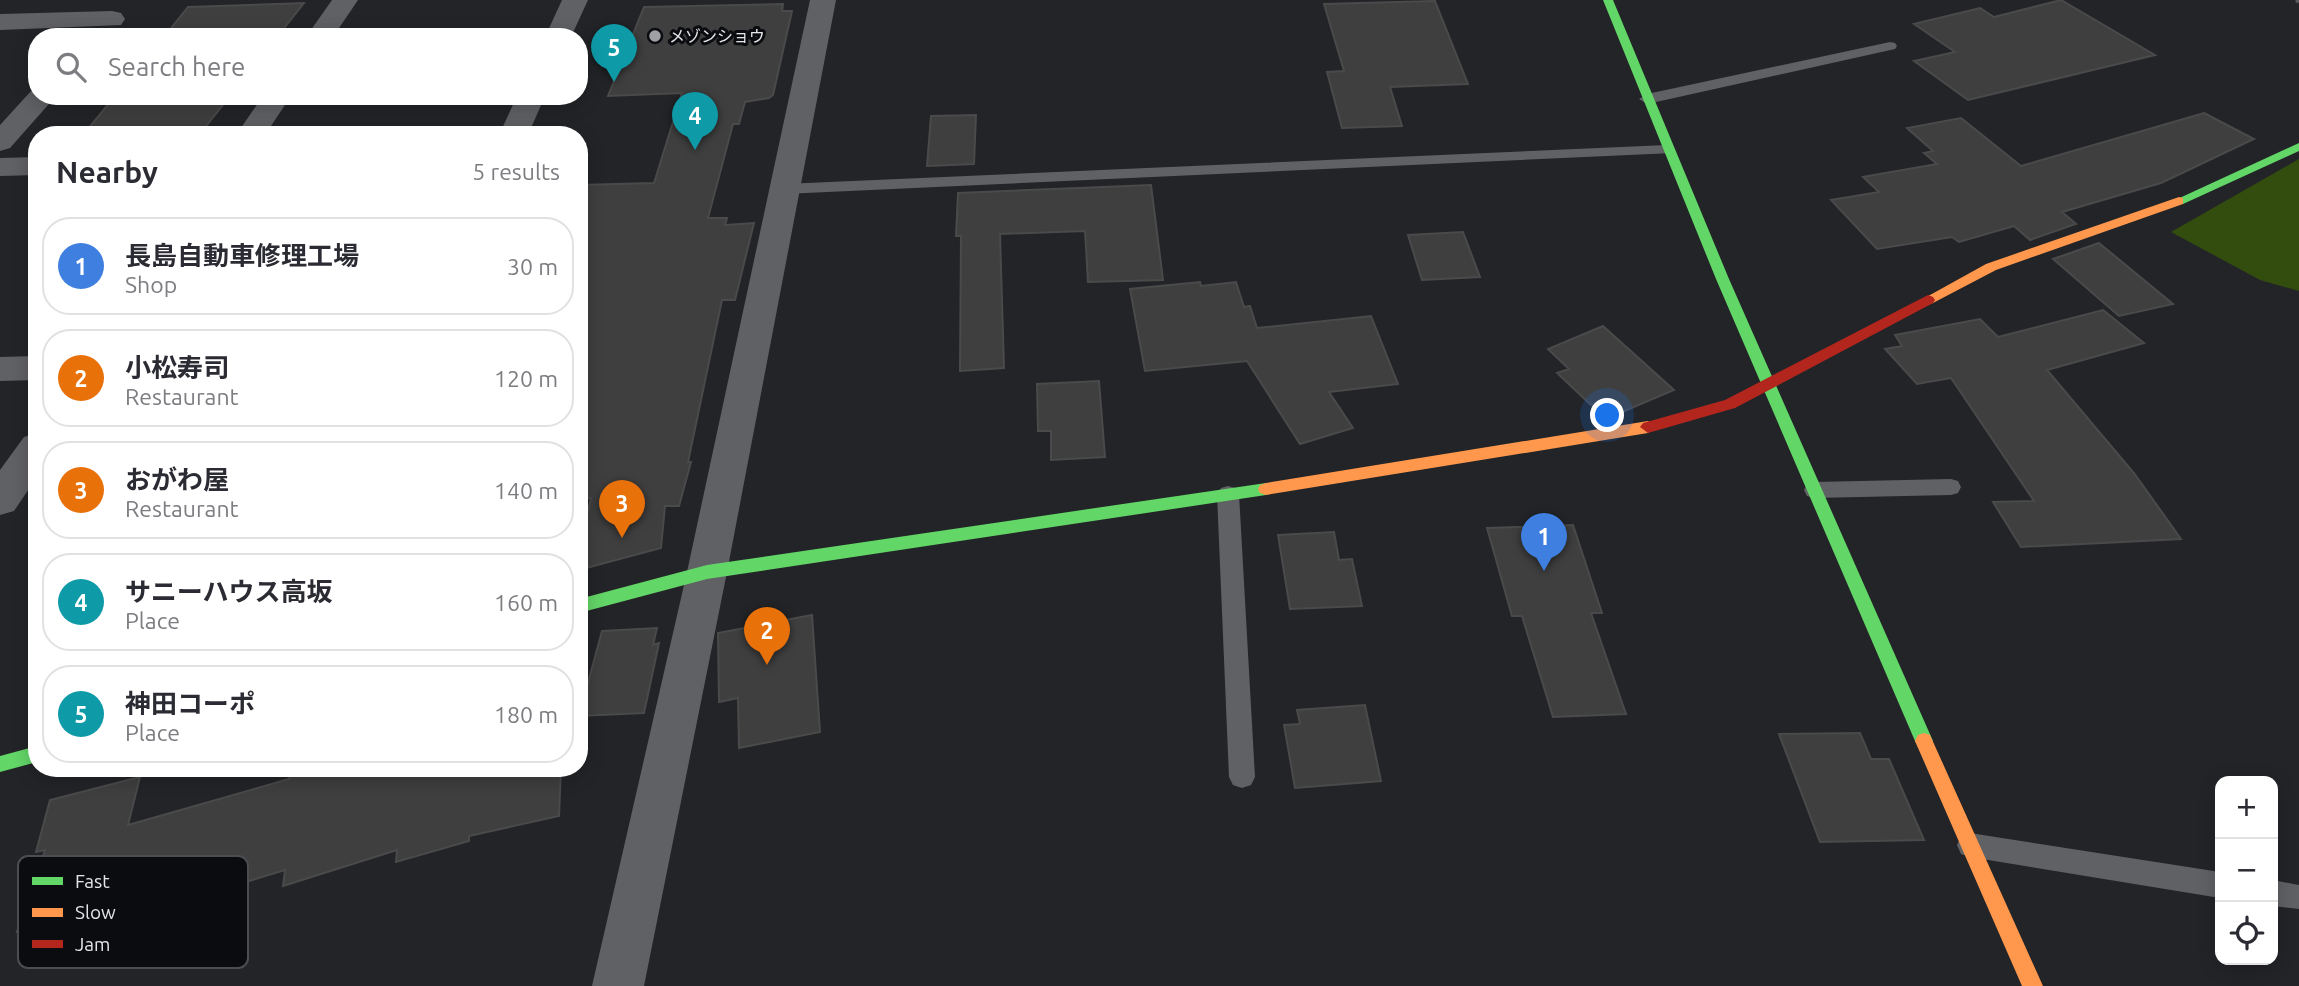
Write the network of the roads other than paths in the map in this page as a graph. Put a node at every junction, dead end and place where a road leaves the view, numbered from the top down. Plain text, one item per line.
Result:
1 (345, 0) edge
2 (576, 0) edge
3 (823, 0) edge
4 (1608, 0) edge
5 (112, 19) edge
6 (0, 22) edge
7 (325, 28) edge
8 (562, 28) edge
9 (1890, 46) dead end
10 (1647, 99) junction
11 (34, 105) edge
12 (271, 105) edge
13 (527, 105) edge
14 (256, 126) edge
15 (517, 126) edge
16 (0, 142) edge
17 (2299, 147) edge
18 (1667, 150) junction
19 (28, 166) edge
20 (0, 167) edge
21 (784, 189) junction
22 (28, 368) edge
23 (0, 369) edge
24 (1766, 383) junction
25 (28, 460) edge
26 (1951, 487) dead end
27 (1814, 490) junction
28 (1228, 494) junction
29 (0, 500) edge
30 (707, 572) junction
31 (588, 604) edge
32 (28, 756) edge
33 (0, 764) edge
34 (1242, 777) dead end
35 (1970, 845) junction
36 (2215, 884) edge
37 (618, 986) edge
38 (2033, 986) edge

1 - 7 street
2 - 8 street
3 - 21 street
4 - 10 street
5 - 6 street
9 - 10 lane
10 - 18 street
11 - 16 street
12 - 14 street
13 - 15 street
17 - 24 street
18 - 21 lane
18 - 24 street
19 - 20 street
21 - 30 street
22 - 23 street
24 - 27 street
24 - 28 street
25 - 29 street
26 - 27 lane
27 - 35 street
28 - 30 street
28 - 34 lane
30 - 31 street
30 - 37 street
32 - 33 street
35 - 36 lane
35 - 38 street

